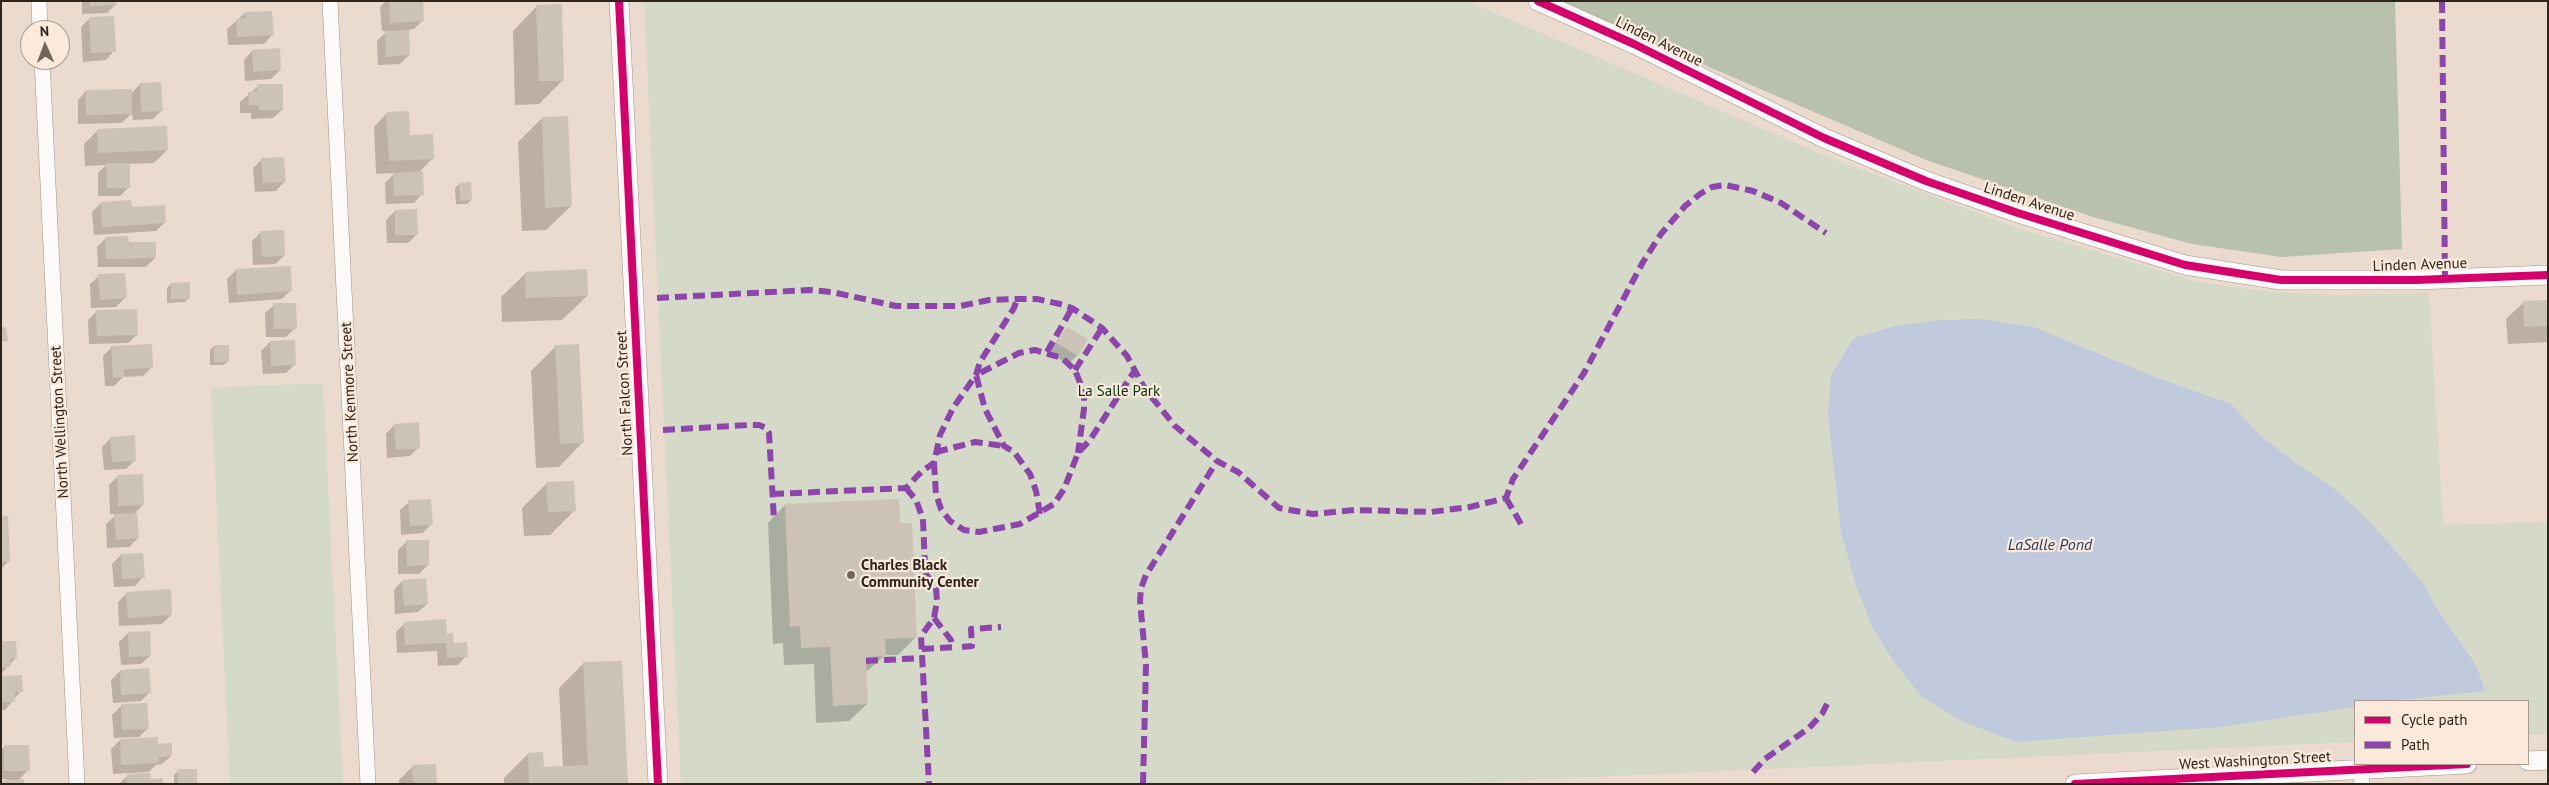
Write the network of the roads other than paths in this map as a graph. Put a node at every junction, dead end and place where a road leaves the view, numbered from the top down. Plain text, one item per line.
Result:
1 (39, 1) edge
2 (330, 1) edge
3 (619, 1) edge
4 (1538, 1) edge
5 (40, 20) edge
6 (42, 70) edge
7 (2548, 274) edge
8 (2548, 760) edge
9 (2529, 761) edge
10 (2458, 765) edge
11 (2362, 776) edge
12 (2090, 783) edge
13 (77, 784) edge
14 (368, 784) edge
15 (658, 784) edge
16 (2075, 784) edge

1 - 5 street
2 - 14 street, North Kenmore Street
3 - 15 street, North Falcon Street
4 - 7 street, Linden Avenue
6 - 13 street, North Wellington Street
8 - 9 street
10 - 11 street, West Washington Street
11 - 12 street, West Washington Street
12 - 16 street, West Washington Street

